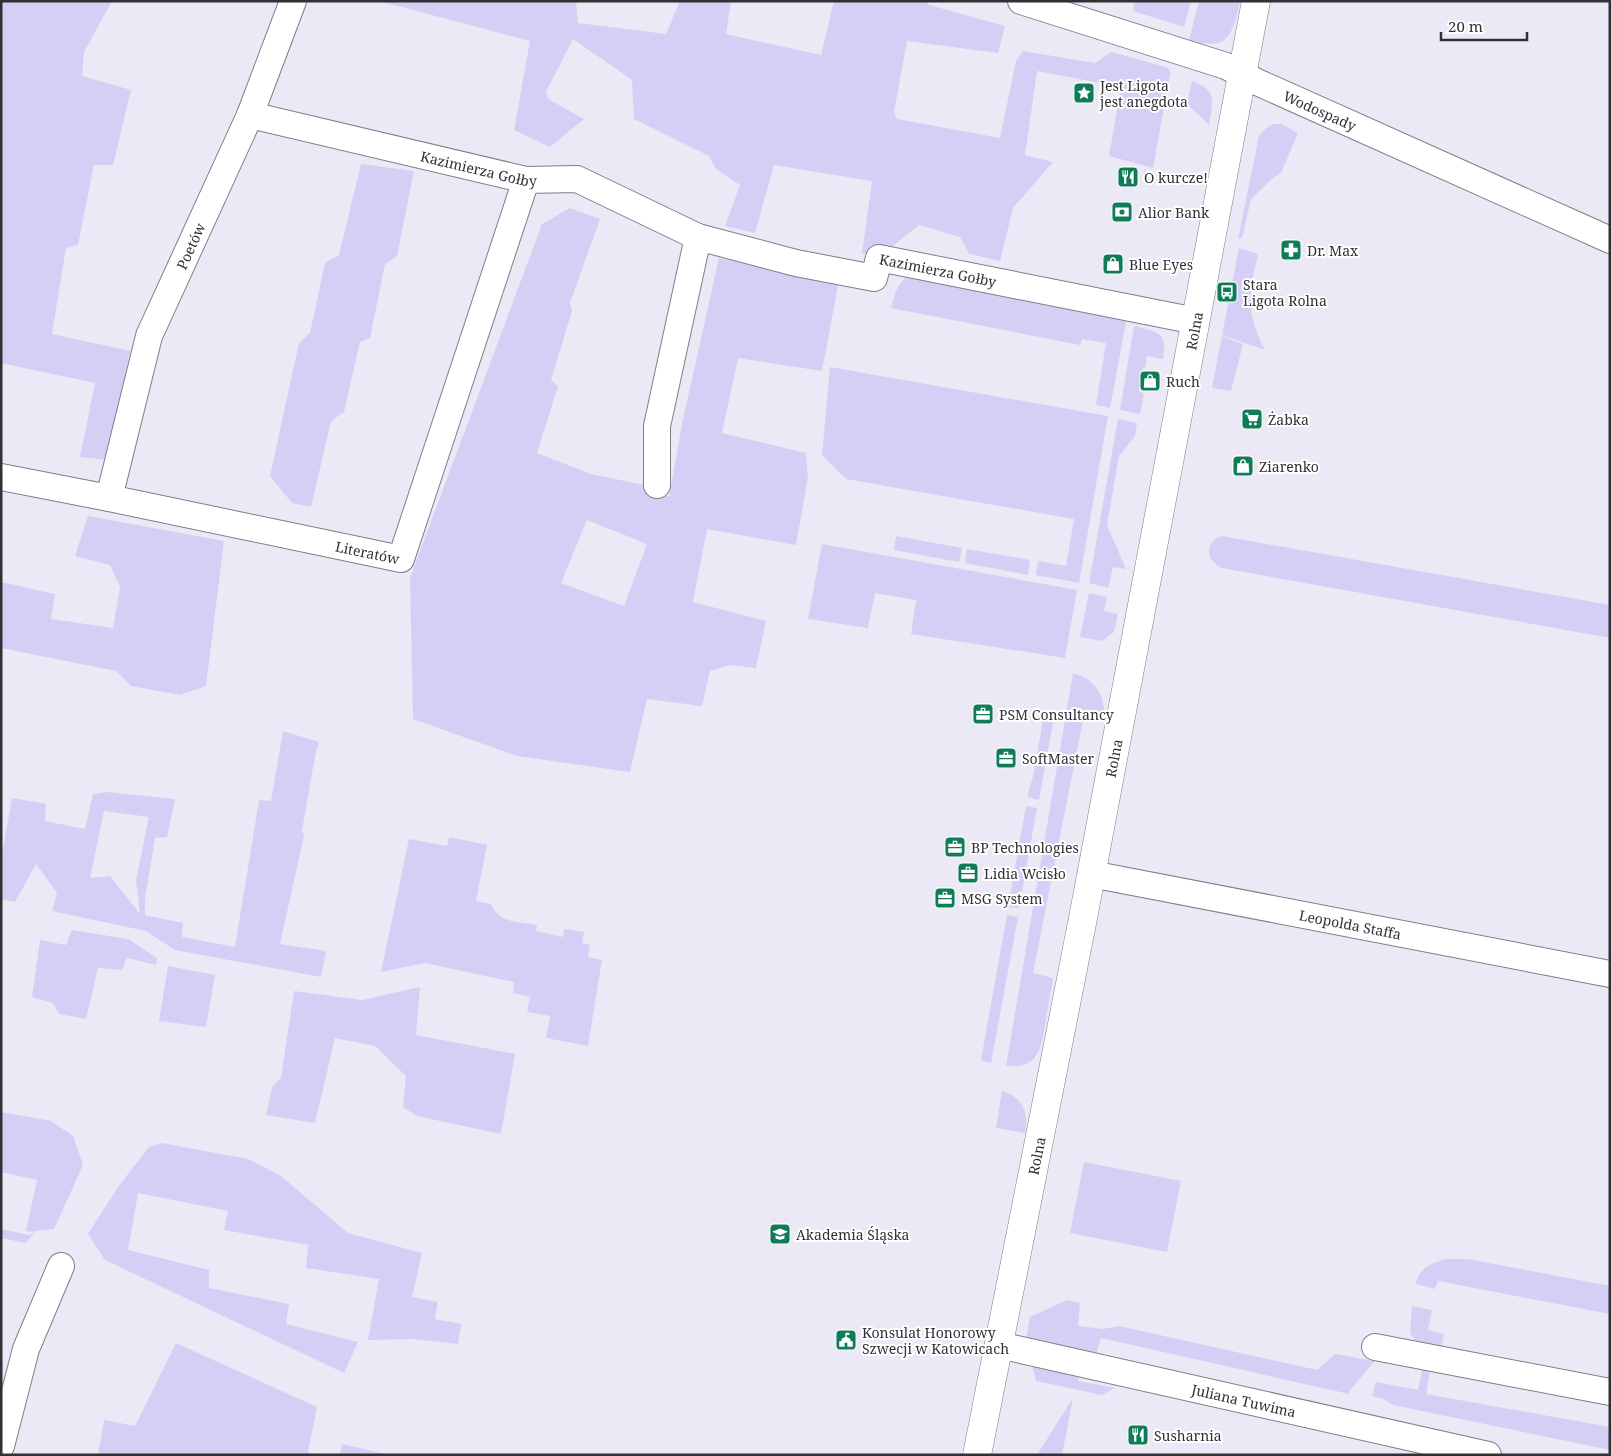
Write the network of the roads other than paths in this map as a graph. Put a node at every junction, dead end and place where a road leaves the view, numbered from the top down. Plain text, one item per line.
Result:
1 (294, 1) edge
2 (1022, 1) edge
3 (1256, 1) edge
4 (1242, 74) junction
5 (250, 115) junction
6 (526, 180) junction
7 (698, 237) junction
8 (1610, 240) edge
9 (1196, 321) junction
10 (1, 477) edge
11 (657, 485) dead end
12 (109, 498) junction
13 (1091, 874) junction
14 (1610, 974) edge
15 (61, 1266) dead end
16 (999, 1345) junction
17 (1375, 1347) dead end
18 (1610, 1392) edge
19 (1, 1446) edge
20 (977, 1455) edge
21 (1488, 1455) edge

1 - 5 street, Poetów
2 - 4 street, Wodospady
3 - 4 street, Rolna
4 - 8 street, Wodospady
4 - 9 street, Rolna
5 - 6 street, Kazimierza Gołby
5 - 12 street, Poetów
6 - 7 street, Kazimierza Gołby
6 - 12 street, Literatów
7 - 9 street, Kazimierza Gołby
7 - 11 street
9 - 13 street, Rolna
10 - 12 street, Literatów
13 - 14 street, Leopolda Staffa
13 - 16 street, Rolna
15 - 19 street
16 - 20 street, Rolna
16 - 21 street, Juliana Tuwima
17 - 18 street

